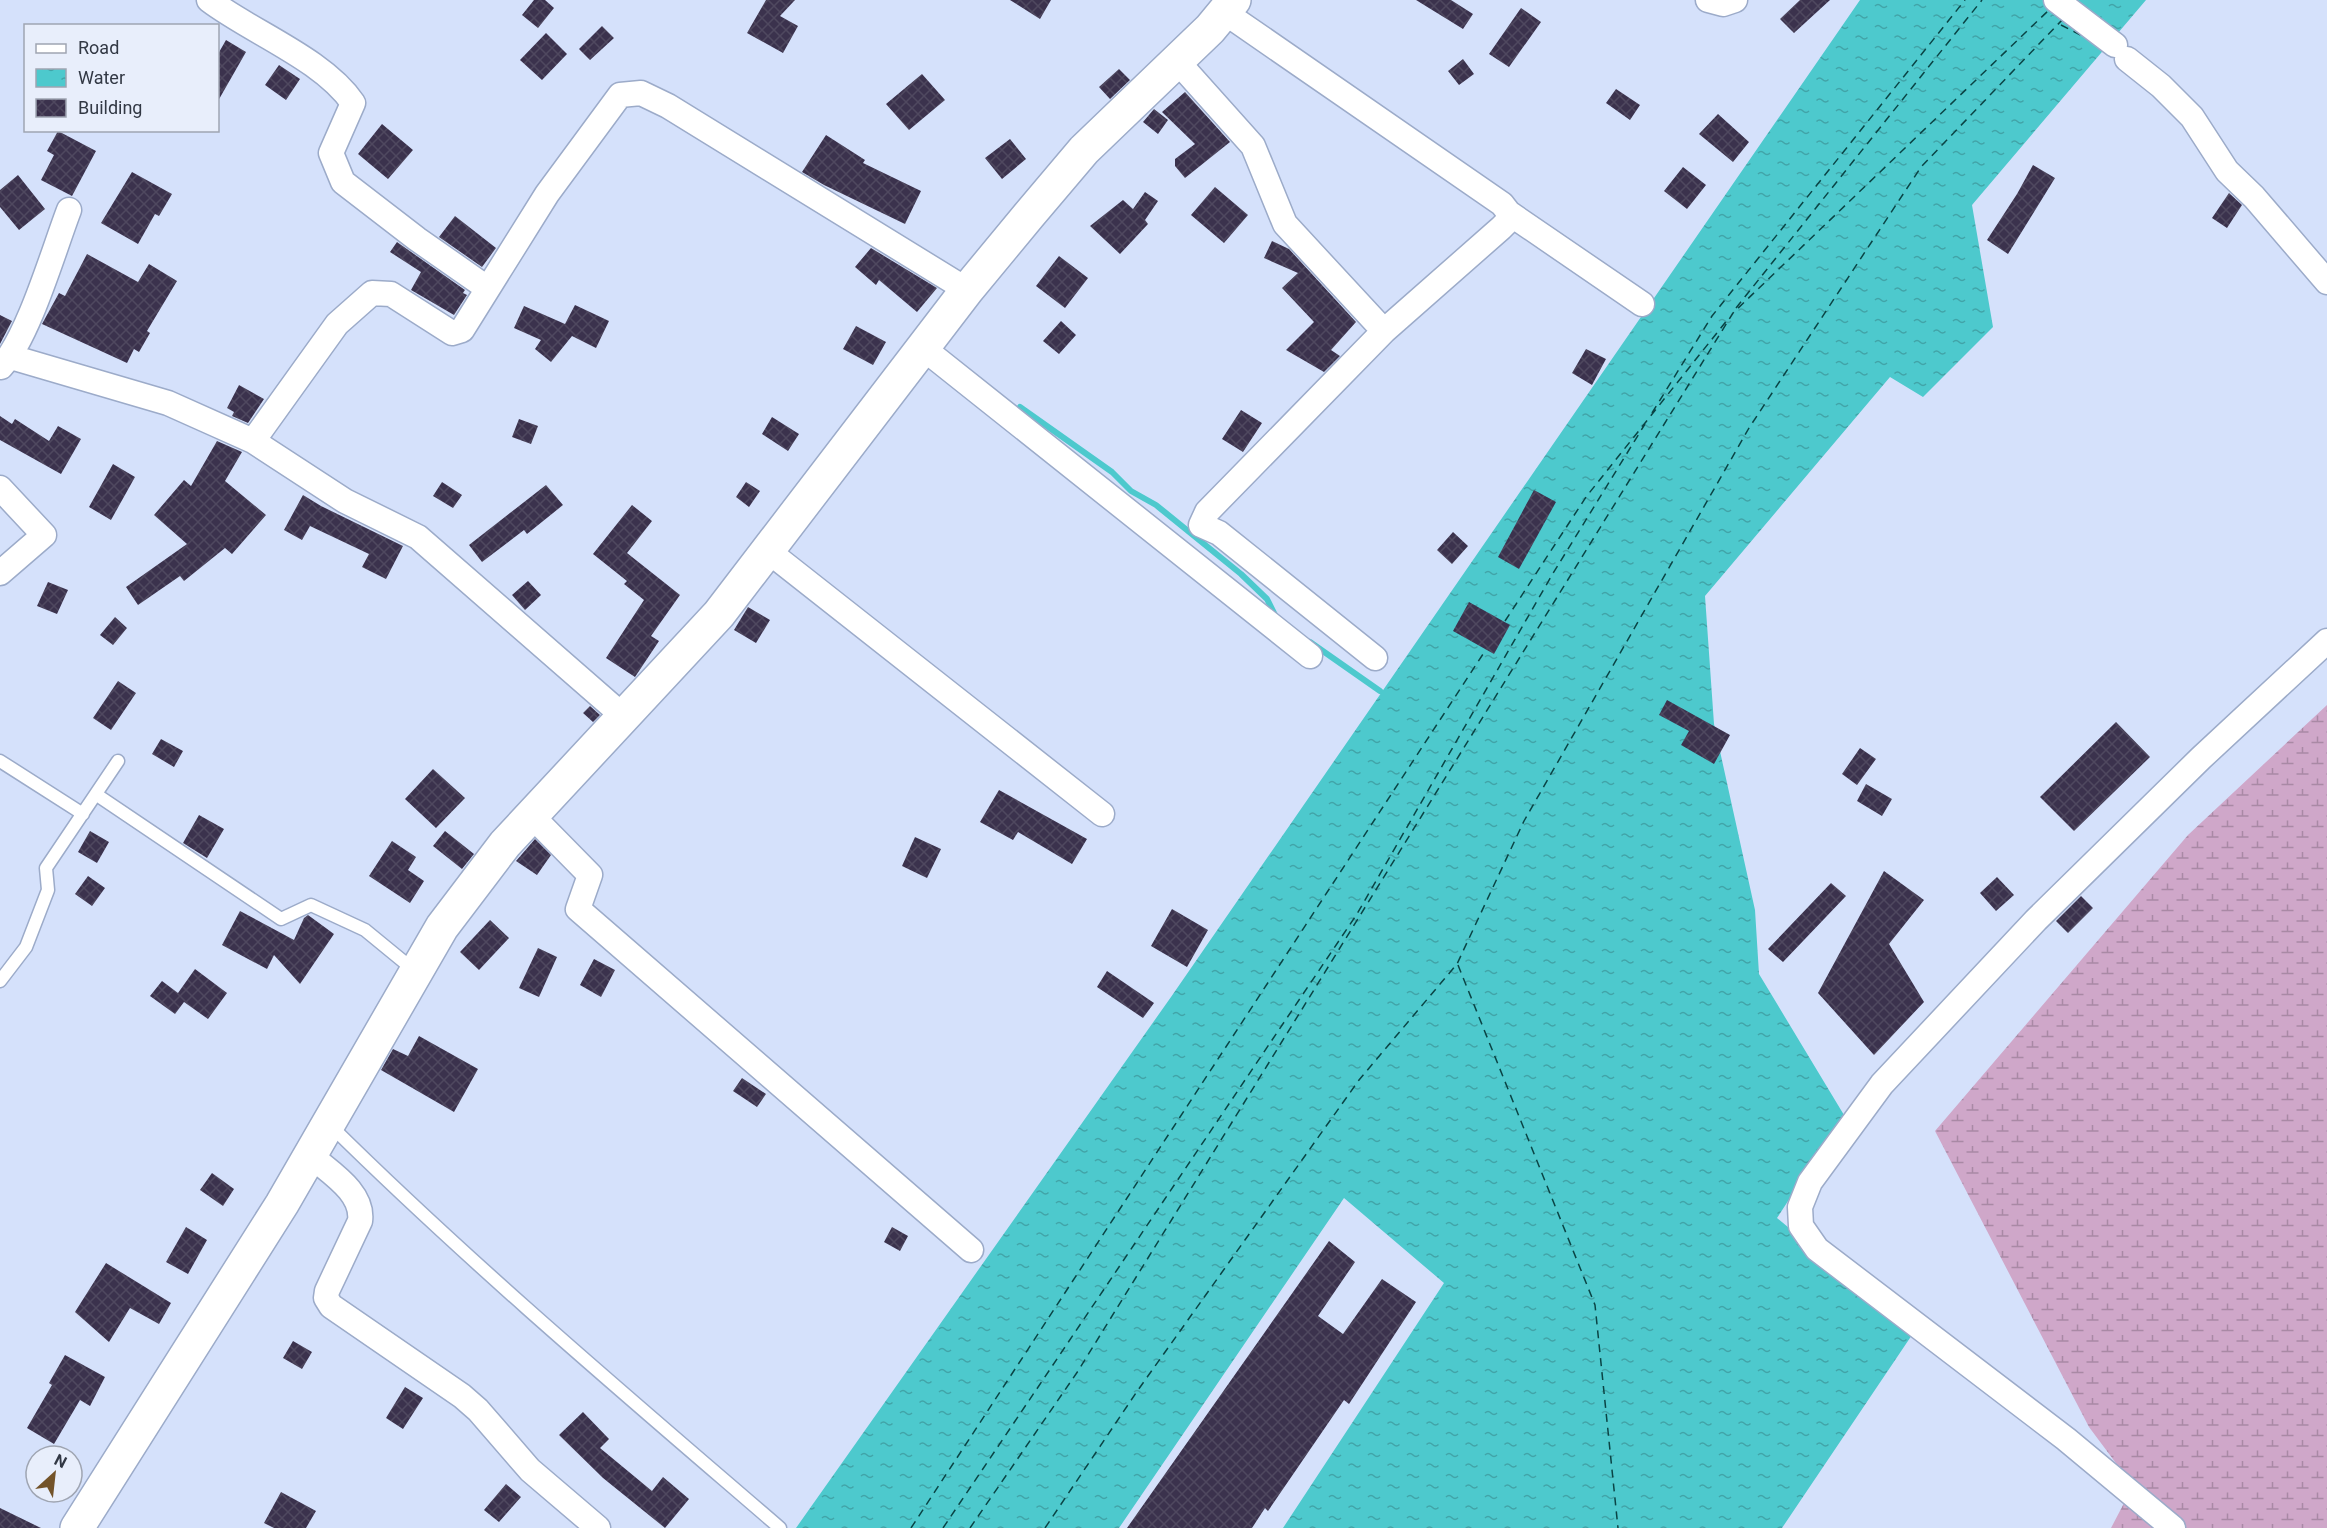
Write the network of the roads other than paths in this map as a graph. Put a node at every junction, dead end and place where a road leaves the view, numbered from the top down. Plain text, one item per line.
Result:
1 (209, 0) edge
2 (1708, 0) edge
3 (1735, 0) edge
4 (2056, 0) edge
5 (1229, 6) edge
6 (1177, 61) junction
7 (69, 210) dead end
8 (1509, 213) junction
9 (2327, 282) edge
10 (487, 288) junction
11 (967, 290) junction
12 (1642, 304) dead end
13 (1384, 331) junction
14 (922, 348) junction
15 (5, 362) edge
16 (253, 441) junction
17 (0, 488) edge
18 (768, 551) junction
19 (0, 573) edge
20 (2327, 640) edge
21 (1310, 656) dead end
22 (1375, 658) dead end
23 (622, 715) junction
24 (0, 761) edge
25 (118, 761) dead end
26 (97, 795) junction
27 (83, 814) junction
28 (1102, 814) dead end
29 (531, 815) junction
30 (415, 971) junction
31 (0, 981) edge
32 (328, 1123) junction
33 (310, 1155) junction
34 (971, 1250) dead end
35 (77, 1528) edge
36 (598, 1528) edge
37 (780, 1528) edge
38 (2173, 1528) edge

1 - 10 street
2 - 3 street
4 - 9 street
5 - 6 main road
5 - 8 street
6 - 11 main road
6 - 13 street
7 - 15 street
8 - 12 street
8 - 13 street
10 - 11 street
10 - 16 street
11 - 14 main road
13 - 22 street
14 - 18 main road
14 - 21 street
15 - 16 street
16 - 23 street
17 - 19 street
18 - 23 main road
18 - 28 street
20 - 38 street
23 - 29 main road
24 - 27 lane
25 - 26 lane
26 - 27 lane
26 - 30 lane
27 - 31 lane
29 - 30 main road
29 - 34 street
30 - 32 main road
32 - 33 main road
32 - 37 lane
33 - 35 main road
33 - 36 street

